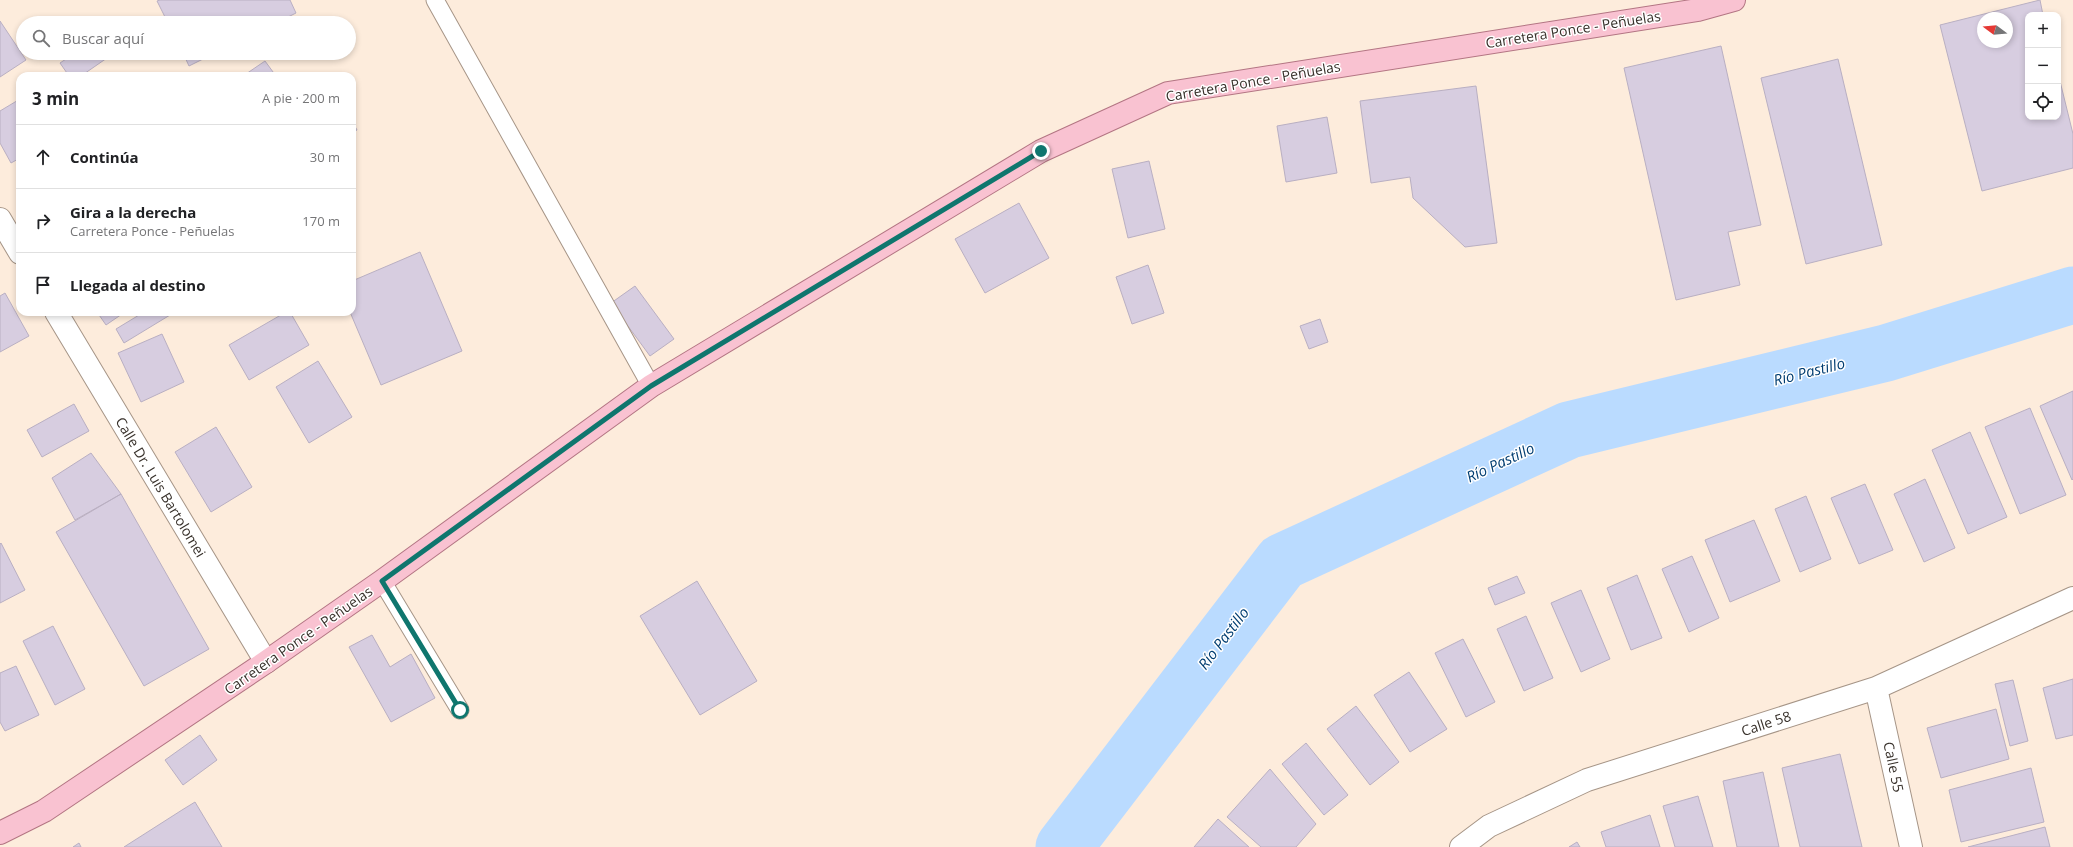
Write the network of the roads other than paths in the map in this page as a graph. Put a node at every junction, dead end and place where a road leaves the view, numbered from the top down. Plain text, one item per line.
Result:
1 (435, 0) edge
2 (1734, 0) edge
3 (0, 220) edge
4 (16, 246) edge
5 (58, 316) edge
6 (651, 386) junction
7 (382, 581) junction
8 (2073, 598) edge
9 (266, 662) junction
10 (1876, 688) junction
11 (460, 710) dead end
12 (0, 834) edge
13 (1461, 847) edge
14 (1912, 847) edge

1 - 6 lane
2 - 6 main road, Carretera Ponce - Peñuelas
3 - 4 street
5 - 9 street, Calle Dr. Luis Bartolomei
6 - 7 main road, Carretera Ponce - Peñuelas
7 - 9 main road, Carretera Ponce - Peñuelas
7 - 11 lane
8 - 10 street, Calle 58
9 - 12 main road, Carretera Ponce - Peñuelas
10 - 13 street, Calle 58
10 - 14 street, Calle 55

